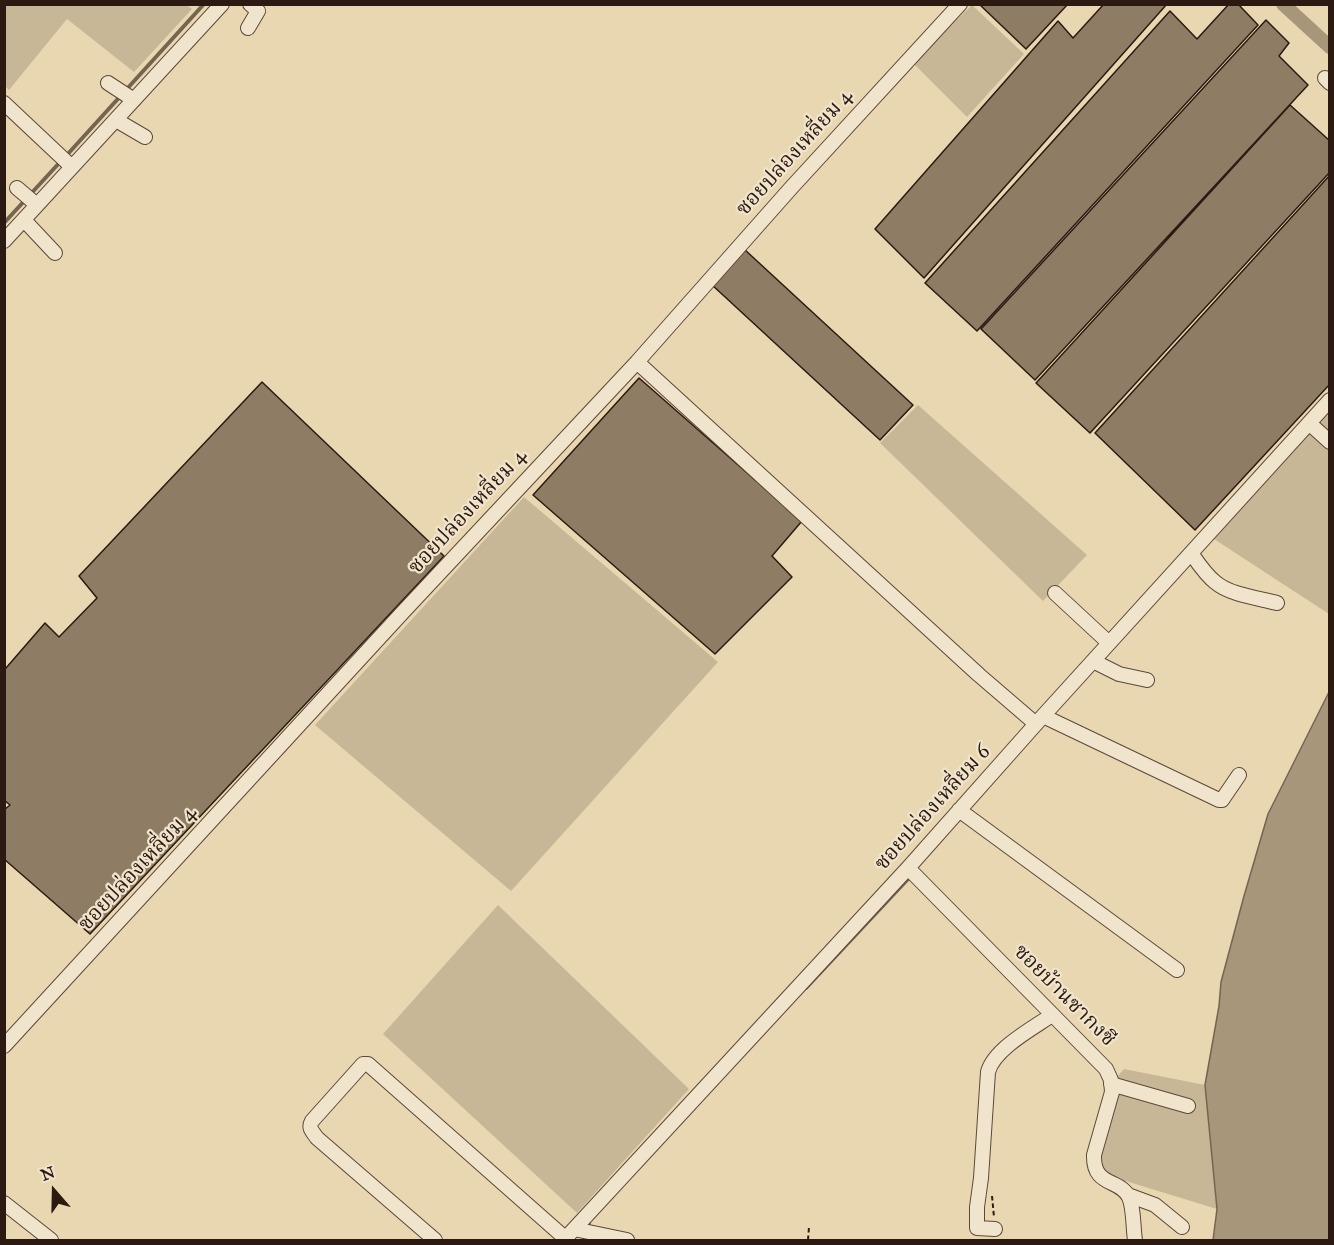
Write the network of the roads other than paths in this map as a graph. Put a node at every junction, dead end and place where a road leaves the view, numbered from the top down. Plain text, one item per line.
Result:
1 (222, 4) edge
2 (960, 4) edge
3 (252, 6) edge
4 (248, 28) dead end
5 (108, 82) dead end
6 (128, 96) junction
7 (4, 104) edge
8 (116, 120) junction
9 (145, 137) dead end
10 (67, 162) junction
11 (24, 220) junction
12 (7, 232) edge
13 (55, 253) dead end
14 (637, 362) junction
15 (1329, 400) edge
16 (1309, 423) junction
17 (1329, 442) edge
18 (1191, 553) junction
19 (1054, 593) dead end
20 (1277, 603) dead end
21 (1109, 643) junction
22 (1093, 661) junction
23 (1147, 680) dead end
24 (1039, 720) junction
25 (1239, 775) dead end
26 (959, 810) junction
27 (908, 868) junction
28 (1178, 970) dead end
29 (1052, 1014) junction
30 (4, 1046) edge
31 (1111, 1084) junction
32 (1188, 1106) dead end
33 (1128, 1195) junction
34 (4, 1203) edge
35 (1182, 1227) dead end
36 (995, 1229) dead end
37 (568, 1236) edge
38 (51, 1240) edge
39 (435, 1240) edge
40 (627, 1240) edge
41 (1135, 1240) edge

1 - 6 street
2 - 14 street, ซอยปล่องเหลี่ยม 4
3 - 4 street
5 - 6 street
6 - 8 street
7 - 10 street
8 - 9 street
8 - 10 street
10 - 11 street
11 - 12 street
11 - 13 street
14 - 24 street
14 - 30 street, ซอยปล่องเหลี่ยม 4
15 - 16 street, ซอยปล่องเหลี่ยม 6
16 - 17 street
16 - 18 street, ซอยปล่องเหลี่ยม 6
18 - 20 street
18 - 21 street, ซอยปล่องเหลี่ยม 6
19 - 21 street
21 - 22 street, ซอยปล่องเหลี่ยม 6
22 - 23 street
22 - 24 street, ซอยปล่องเหลี่ยม 6
24 - 25 street
24 - 26 street, ซอยปล่องเหลี่ยม 6
26 - 27 street, ซอยปล่องเหลี่ยม 6
26 - 28 street
27 - 29 street, ซอยบ้านซากงซี
27 - 37 street, ซอยปล่องเหลี่ยม 6
29 - 31 street, ซอยบ้านซากงซี
29 - 36 street
31 - 32 street
31 - 33 street
33 - 35 street
33 - 41 street
34 - 38 street
37 - 39 street
37 - 40 street

